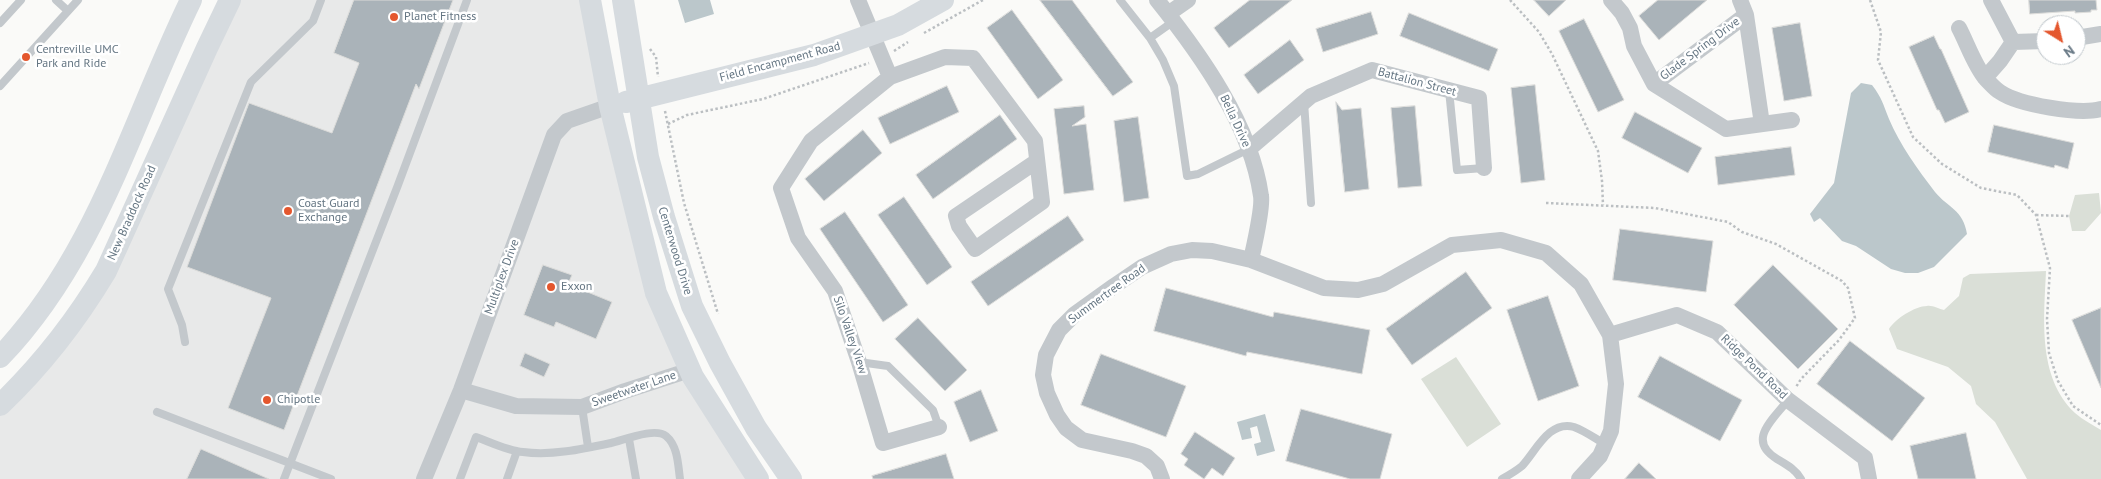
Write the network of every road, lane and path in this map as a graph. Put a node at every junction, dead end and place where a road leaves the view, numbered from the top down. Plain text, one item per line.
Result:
1 (21, 0) edge
2 (56, 0) edge
3 (78, 0) edge
4 (191, 0) edge
5 (230, 0) edge
6 (321, 0) edge
7 (467, 0) edge
8 (590, 0) edge
9 (623, 0) edge
10 (858, 0) edge
11 (943, 0) edge
12 (983, 0) edge
13 (1120, 0) edge
14 (1157, 0) edge
15 (1188, 0) edge
16 (1510, 0) edge
17 (1611, 0) edge
18 (1870, 0) edge
19 (1991, 0) edge
20 (1743, 7) edge
21 (68, 11) junction
22 (1171, 18) junction
23 (0, 23) edge
24 (1959, 28) dead end
25 (2101, 34) edge
26 (871, 35) junction
27 (920, 36) dead end
28 (2086, 36) edge
29 (914, 38) dead end
30 (1150, 38) junction
31 (2036, 41) edge
32 (2013, 42) junction
33 (896, 51) dead end
34 (868, 63) dead end
35 (890, 77) junction
36 (1985, 78) junction
37 (1654, 84) junction
38 (0, 86) edge
39 (1449, 90) junction
40 (640, 99) junction
41 (1304, 102) junction
42 (610, 106) junction
43 (2101, 109) edge
44 (1792, 120) dead end
45 (1762, 124) junction
46 (1249, 149) junction
47 (1037, 161) junction
48 (1484, 168) joint
49 (1312, 203) dead end
50 (1546, 203) dead end
51 (1603, 205) junction
52 (2036, 215) junction
53 (2069, 216) dead end
54 (1251, 260) junction
55 (720, 322) dead end
56 (1610, 335) junction
57 (184, 342) dead end
58 (0, 357) edge
59 (859, 362) junction
60 (690, 370) junction
61 (461, 390) junction
62 (1788, 400) junction
63 (0, 405) edge
64 (582, 407) junction
65 (157, 412) dead end
66 (2101, 425) edge
67 (939, 427) joint
68 (629, 438) junction
69 (1605, 444) junction
70 (588, 447) junction
71 (517, 451) junction
72 (290, 462) junction
73 (284, 479) edge
74 (331, 479) edge
75 (424, 479) edge
76 (460, 479) edge
77 (507, 479) edge
78 (636, 479) edge
79 (680, 479) edge
80 (758, 479) edge
81 (791, 479) edge
82 (1162, 479) edge
83 (1502, 479) edge
84 (1579, 479) edge
85 (1800, 479) edge
86 (1869, 479) edge

1 - 23 lane
2 - 21 lane
3 - 21 lane
4 - 58 street
5 - 63 street, New Braddock Road
6 - 57 lane
7 - 72 lane
8 - 42 street, Centerwood Drive
9 - 40 street, Centerwood Drive
10 - 26 street
11 - 26 street, Field Encampment Road
12 - 27 path
13 - 30 lane
14 - 22 street, Bella Drive
15 - 22 street
16 - 51 path
17 - 37 street, Glade Spring Drive
18 - 52 path
19 - 32 street
20 - 37 street, Glade Spring Drive
20 - 45 street, Glade Spring Drive
21 - 38 lane
22 - 30 lane
22 - 46 street, Bella Drive
24 - 36 street
25 - 28 street
26 - 35 street
26 - 40 street, Field Encampment Road
29 - 33 path
30 - 46 lane
31 - 32 street
32 - 36 street
34 - 55 path
35 - 47 street, Silo Valley View
35 - 59 street, Silo Valley View
36 - 43 street
37 - 45 street, Glade Spring Drive
39 - 41 street, Battalion Street
39 - 48 street, Battalion Street
39 - 48 lane
40 - 42 street, Field Encampment Road
40 - 81 street, Centerwood Drive
41 - 46 street, Battalion Street
41 - 49 lane
42 - 60 street, Centerwood Drive
42 - 61 street, Multiplex Drive
44 - 45 street, Glade Spring Drive
46 - 54 street, Bella Drive
47 - 47 street, Silo Valley View
50 - 51 path
51 - 62 path
52 - 53 path
52 - 66 path
54 - 56 street, Summertree Road
54 - 82 street, Summertree Road
56 - 62 street, Ridge Pond Road
56 - 69 street, Summertree Road
59 - 67 lane
59 - 67 street, Silo Valley View
60 - 64 street, Sweetwater Lane
60 - 80 street, Centerwood Drive
61 - 64 street, Sweetwater Lane
61 - 75 street, Multiplex Drive
62 - 85 lane
62 - 86 street, Ridge Pond Road
64 - 70 lane
65 - 72 lane
68 - 70 lane
68 - 78 lane
68 - 79 lane
69 - 83 lane
69 - 84 street, Summertree Road
70 - 71 lane
71 - 76 lane
71 - 77 lane
72 - 73 lane
72 - 74 lane

